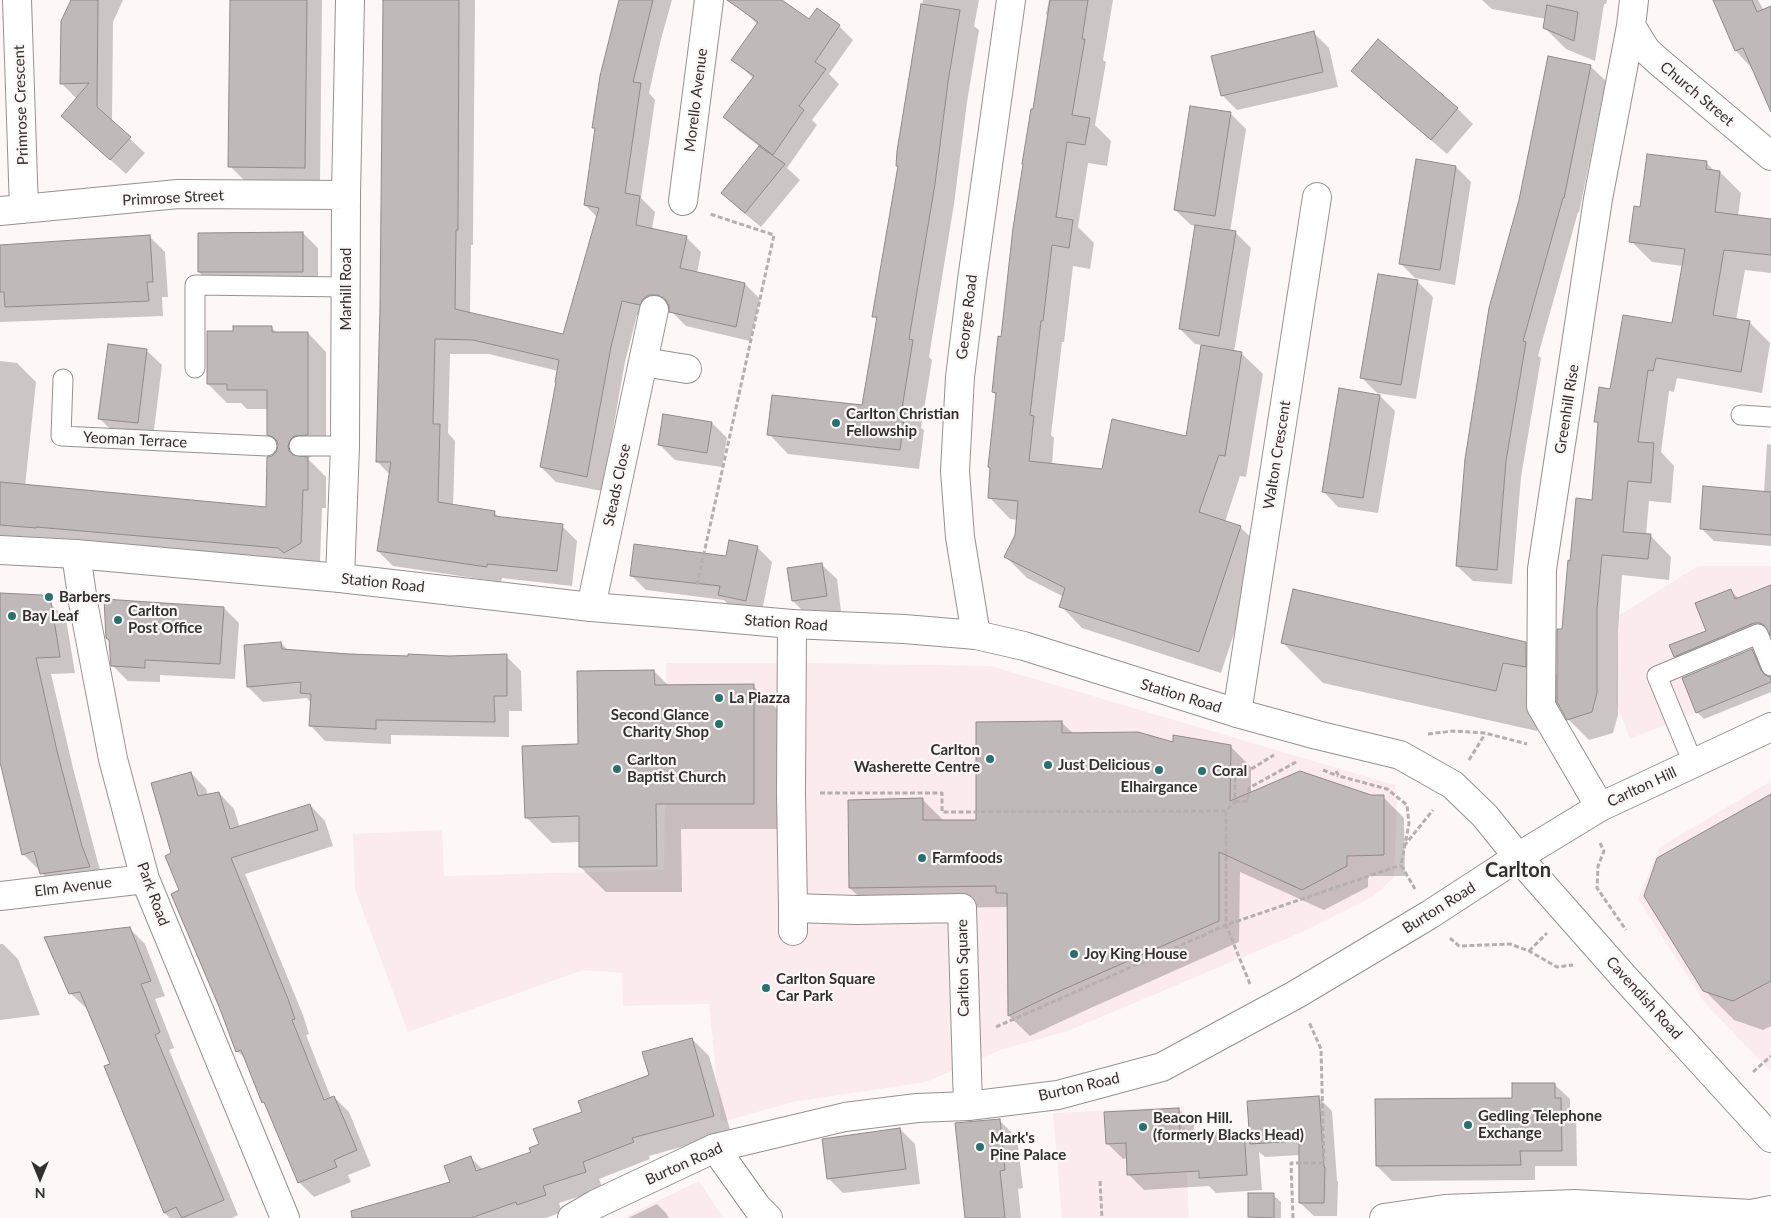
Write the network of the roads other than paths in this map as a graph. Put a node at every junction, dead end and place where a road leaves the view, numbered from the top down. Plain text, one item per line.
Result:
1 (16, 0) edge
2 (350, 0) edge
3 (709, 0) edge
4 (1011, 0) edge
5 (1633, 13) edge
6 (1771, 156) edge
7 (346, 195) junction
8 (1317, 197) dead end
9 (683, 201) road end
10 (12, 210) edge
11 (346, 287) junction
12 (654, 310) dead end
13 (643, 362) junction
14 (194, 368) dead end
15 (687, 369) dead end
16 (62, 379) dead end
17 (1741, 415) dead end
18 (1771, 417) edge
19 (267, 446) dead end
20 (299, 446) dead end
21 (345, 446) junction
22 (0, 550) edge
23 (76, 554) junction
24 (340, 578) junction
25 (591, 607) junction
26 (792, 624) junction
27 (976, 635) junction
28 (1771, 666) edge
29 (1237, 713) junction
30 (1771, 727) edge
31 (1693, 763) junction
32 (1600, 807) junction
33 (1518, 857) junction
34 (145, 879) junction
35 (0, 896) edge
36 (968, 1106) junction
37 (1771, 1138) edge
38 (715, 1148) junction
39 (1771, 1210) edge
40 (285, 1218) edge
41 (572, 1218) edge
42 (768, 1218) edge
43 (1384, 1218) edge

1 - 10 street, Primrose Crescent
2 - 7 street, Marhill Road
3 - 9 street, Morello Avenue
4 - 27 street, George Road
5 - 6 street, Church Street
5 - 32 street, Greenhill Rise
7 - 10 street, Primrose Street
7 - 11 street, Marhill Road
8 - 29 street, Walton Crescent
11 - 14 lane
11 - 21 street, Marhill Road
12 - 13 street, Steads Close
13 - 15 street
13 - 25 street, Steads Close
16 - 19 lane, Yeoman Terrace
17 - 18 lane
20 - 21 lane
21 - 24 street, Marhill Road
22 - 23 street, Station Road
23 - 24 street, Station Road
23 - 34 street, Park Road
24 - 25 street, Station Road
25 - 26 street, Station Road
26 - 27 street, Station Road
26 - 36 street, Carlton Square
27 - 29 street, Station Road
28 - 31 lane
29 - 33 street, Station Road
30 - 31 street, Carlton Hill
31 - 32 street, Carlton Hill
32 - 33 street, Carlton Hill
33 - 36 street, Burton Road
33 - 37 street, Cavendish Road
34 - 35 street, Elm Avenue
34 - 40 street, Park Road
36 - 38 street, Burton Road
38 - 41 street, Burton Road
38 - 42 street
39 - 43 street

